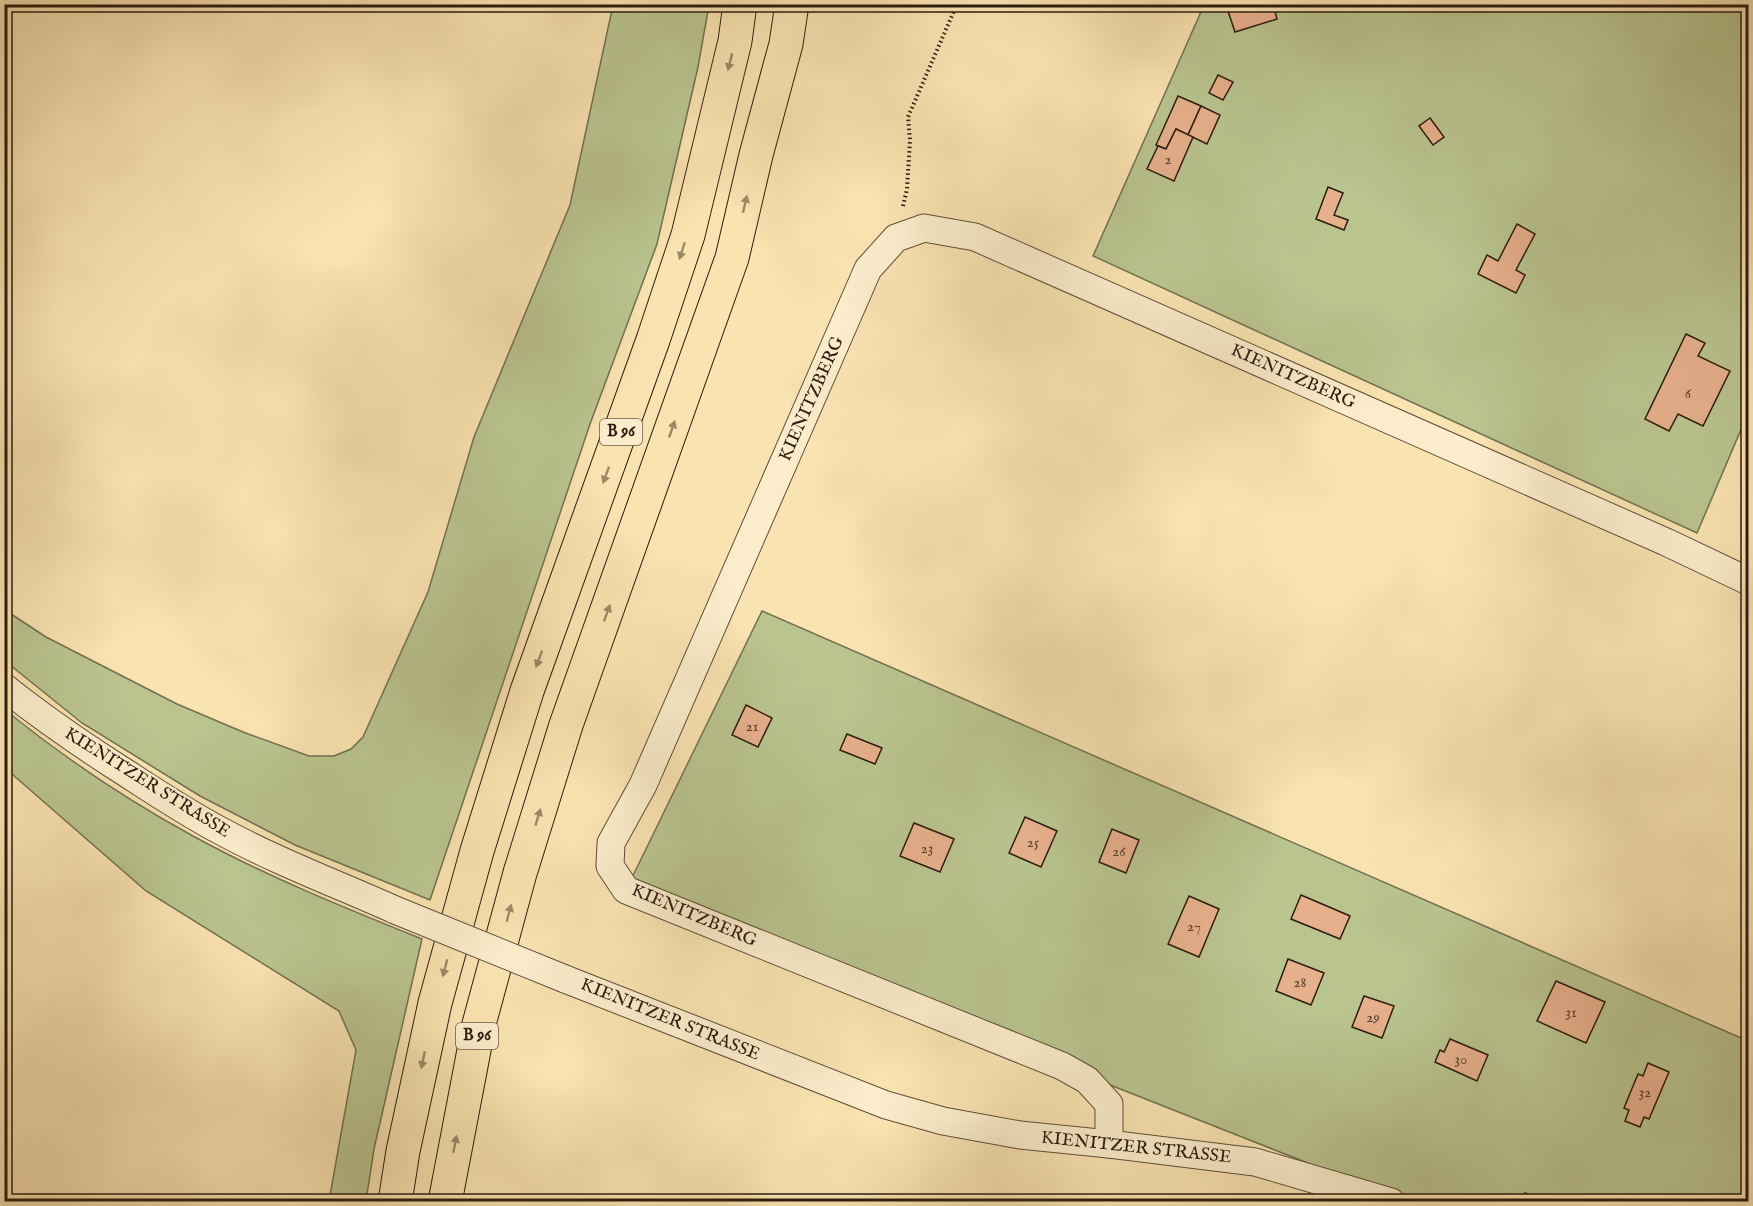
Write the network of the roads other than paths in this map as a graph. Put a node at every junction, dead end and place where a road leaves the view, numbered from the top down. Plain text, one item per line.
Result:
1 (740, 4) edge
2 (792, 4) edge
3 (1749, 581) edge
4 (4, 687) edge
5 (1109, 1144) junction
6 (395, 1202) edge
7 (445, 1202) edge
8 (1391, 1202) edge

1 -> 6 highway, B 96
7 -> 2 highway, B 96
3 - 5 street, KIENITZBERG
4 - 5 street, KIENITZER STRASSE, bridge
5 - 8 street, KIENITZER STRASSE

